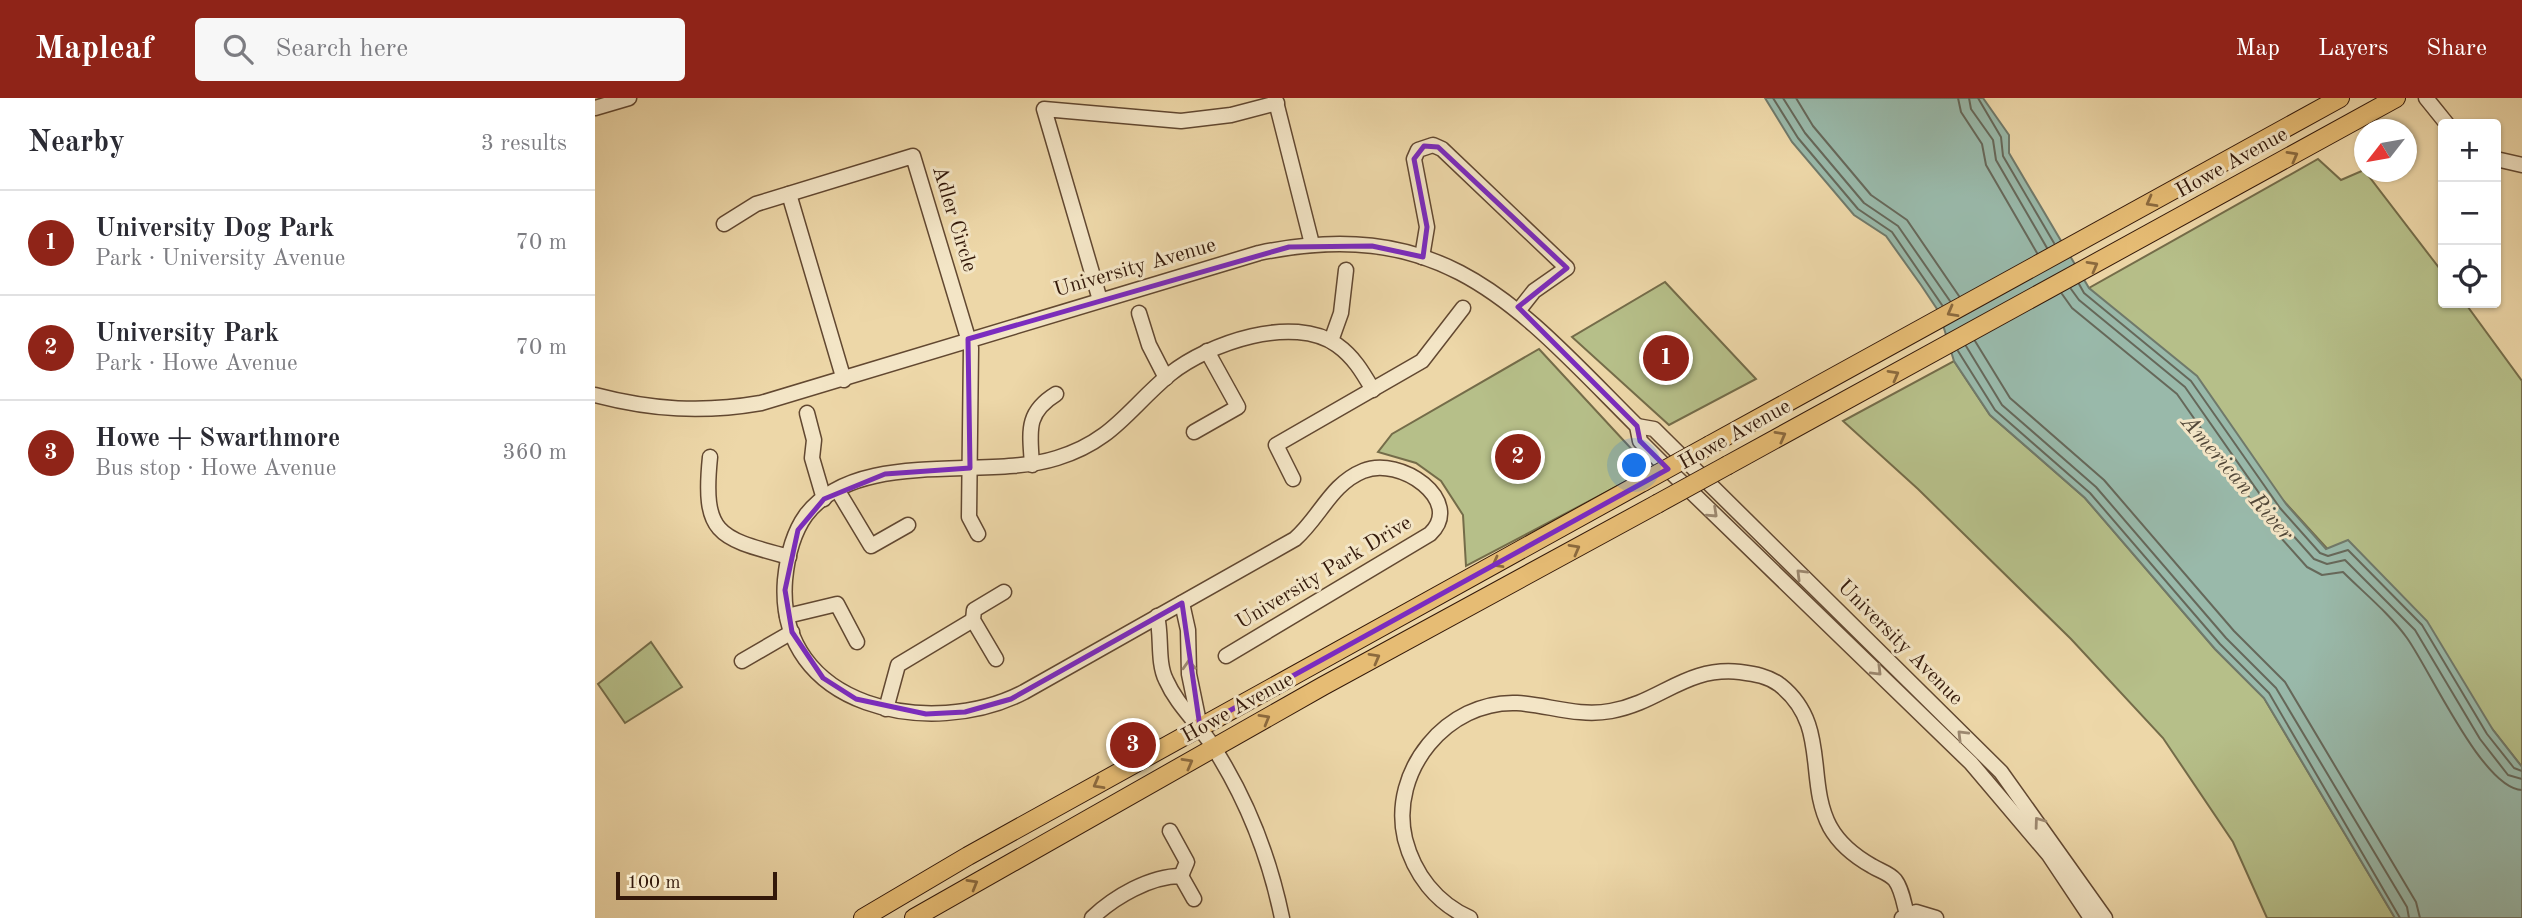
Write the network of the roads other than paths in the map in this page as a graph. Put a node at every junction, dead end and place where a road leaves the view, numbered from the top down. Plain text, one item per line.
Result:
1 (629, 98) edge
2 (2340, 98) edge
3 (2396, 98) edge
4 (2426, 98) edge
5 (1276, 100) edge
6 (595, 108) edge
7 (2443, 119) edge
8 (2501, 160) edge
9 (2522, 165) edge
10 (789, 194) junction
11 (724, 224) dead end
12 (1312, 244) junction
13 (1422, 257) junction
14 (1346, 270) dead end
15 (1100, 300) junction
16 (1463, 308) dead end
17 (1519, 310) junction
18 (1139, 313) dead end
19 (968, 339) junction
20 (1331, 341) junction
21 (1207, 351) junction
22 (1166, 378) junction
23 (844, 380) junction
24 (1373, 390) junction
25 (1056, 394) dead end
26 (595, 395) edge
27 (807, 413) dead end
28 (1637, 426) junction
29 (1193, 432) dead end
30 (710, 457) dead end
31 (1032, 465) junction
32 (969, 468) junction
33 (1293, 479) dead end
34 (838, 491) junction
35 (824, 499) junction
36 (908, 525) dead end
37 (978, 534) dead end
38 (789, 557) junction
39 (1004, 592) dead end
40 (1182, 603) junction
41 (787, 616) junction
42 (1157, 616) junction
43 (973, 620) junction
44 (792, 632) junction
45 (857, 642) dead end
46 (1226, 656) dead end
47 (996, 659) dead end
48 (742, 661) dead end
49 (886, 709) junction
50 (1200, 727) junction
51 (1214, 748) junction
52 (1170, 831) dead end
53 (1181, 876) junction
54 (1194, 899) dead end
55 (1904, 916) edge
56 (863, 918) edge
57 (915, 918) edge
58 (1091, 918) edge
59 (1282, 918) edge
60 (1469, 918) edge
61 (1936, 918) edge
62 (2091, 918) edge
63 (2105, 918) edge

1 - 6 street
2 -> 50 main road, Howe Avenue, bridge
51 -> 3 main road, Howe Avenue, bridge
4 - 7 street
5 - 12 street
5 - 15 street
8 - 9 street
10 - 11 street, Adler Circle
10 - 19 street, Adler Circle
10 - 23 street
12 - 13 street, University Avenue
12 - 15 street, University Avenue
13 - 17 street, University Avenue
13 - 17 street
14 - 20 street
15 - 19 street, University Avenue
16 - 24 street
17 - 28 street, University Avenue
18 - 22 street
19 - 23 street, University Avenue
19 - 32 street
20 - 21 street, University Park Drive
20 - 24 street, University Park Drive
21 - 22 street, University Park Drive
21 - 29 street
22 - 31 street, University Park Drive
23 - 26 street, University Avenue
24 - 33 street
25 - 31 street
27 - 35 street
28 -> 62 street, University Avenue
63 -> 28 street, University Avenue
30 - 38 street
31 - 32 street, University Park Drive
32 - 34 street, University Park Drive
32 - 37 street
34 - 35 street, University Park Drive
34 - 36 street
35 - 38 street, University Park Drive
38 - 41 street, University Park Drive
39 - 43 street
40 - 42 street, University Park Drive
40 - 46 street, University Park Drive
50 -> 40 street
41 - 44 street, University Park Drive
41 - 45 street
42 - 49 street, University Park Drive
42 - 50 street
43 - 47 street
43 - 49 street
44 - 48 street
44 - 49 street, University Park Drive
50 - 51 street
50 -> 56 main road, Howe Avenue
57 -> 51 main road, Howe Avenue
51 - 59 street
52 - 53 street
53 - 54 street
53 - 58 street
55 - 60 street
55 - 61 street

